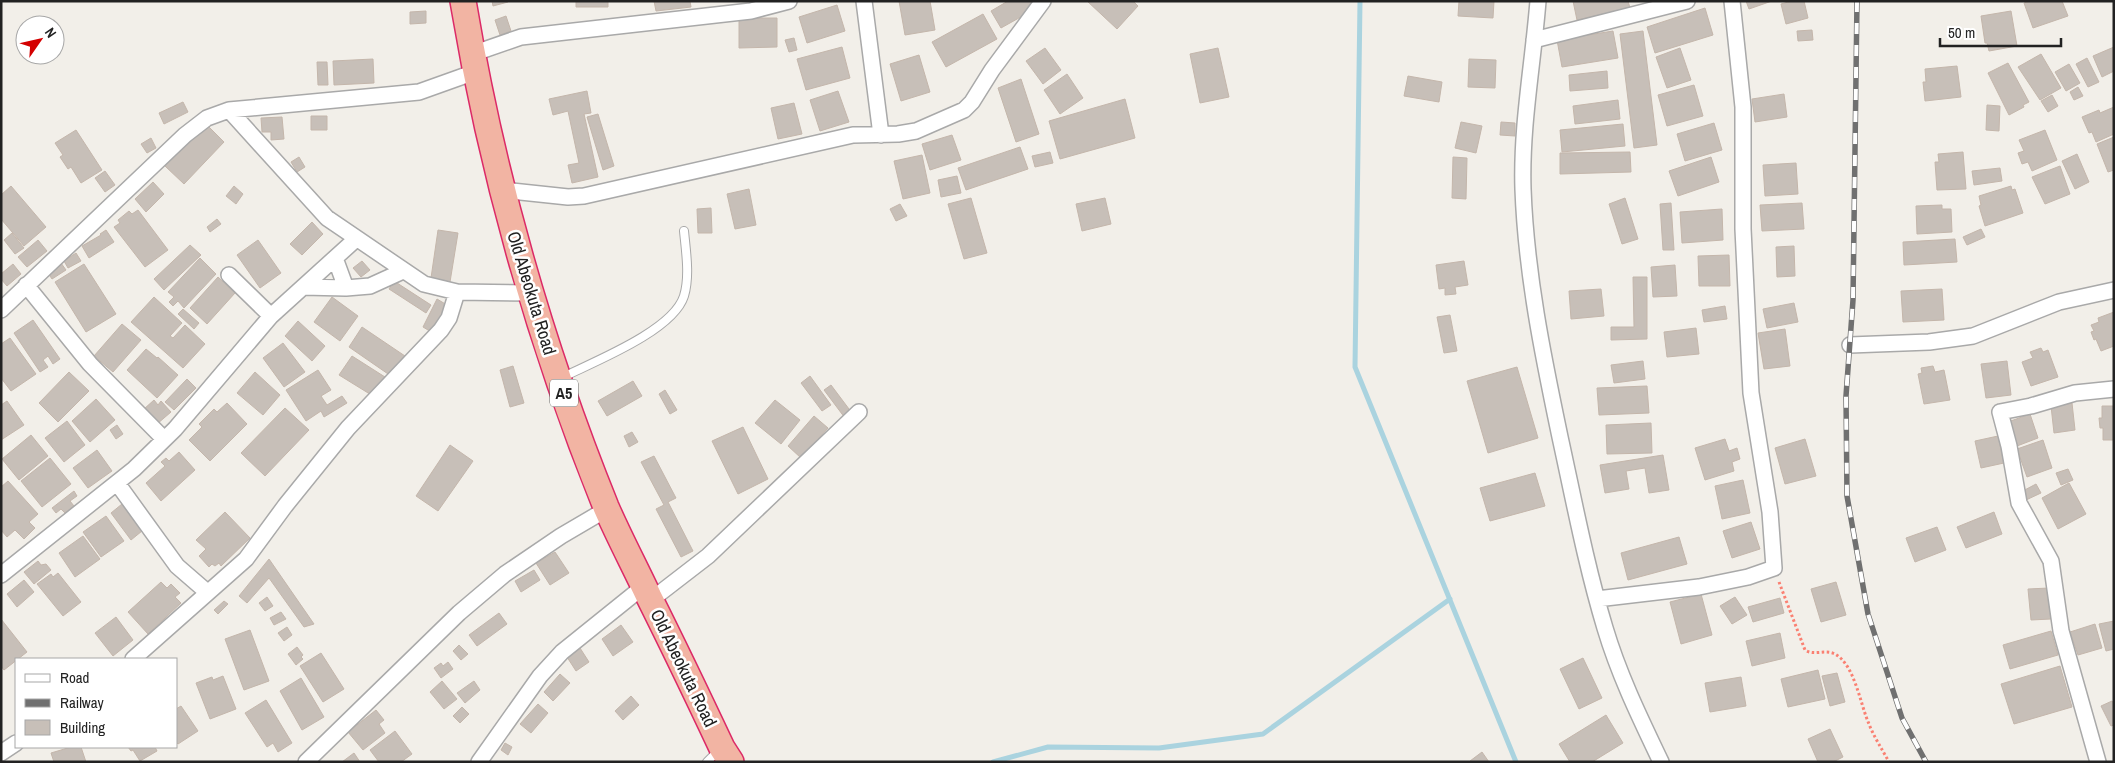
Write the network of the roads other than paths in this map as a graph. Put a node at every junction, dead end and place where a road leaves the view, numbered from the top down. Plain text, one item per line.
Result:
1 (463, 1) edge
2 (789, 1) edge
3 (864, 1) edge
4 (1043, 1) edge
5 (1538, 1) edge
6 (1687, 1) edge
7 (1732, 1) edge
8 (1534, 40) junction
9 (473, 63) junction
10 (229, 110) junction
11 (881, 135) junction
12 (502, 190) junction
13 (684, 231) dead end
14 (356, 239) junction
15 (335, 258) junction
16 (403, 271) junction
17 (229, 275) dead end
18 (26, 285) junction
19 (303, 287) junction
20 (346, 288) junction
21 (2114, 290) edge
22 (457, 292) junction
23 (531, 293) junction
24 (1, 309) edge
25 (271, 316) junction
26 (1850, 345) dead end
27 (560, 379) junction
28 (2114, 389) edge
29 (859, 412) dead end
30 (164, 439) junction
31 (117, 483) junction
32 (607, 508) junction
33 (1, 575) edge
34 (207, 592) junction
35 (648, 593) junction
36 (1597, 599) junction
37 (134, 658) edge
38 (15, 744) edge
39 (1, 753) edge
40 (720, 757) edge
41 (306, 762) edge
42 (479, 762) edge
43 (1661, 762) edge
44 (2098, 762) edge

1 - 9 highway, Old Abeokuta Road / A5
2 - 9 street
3 - 11 street
4 - 11 street
5 - 8 street
6 - 8 street
7 - 36 street
8 - 36 street
9 - 10 street
9 - 12 highway, Old Abeokuta Road / A5
10 - 14 street
10 - 18 street
11 - 12 street
12 - 23 highway, Old Abeokuta Road / A5
13 - 27 lane
14 - 15 street
14 - 16 street
15 - 19 street
15 - 20 street
16 - 20 street
16 - 22 street
17 - 25 street
18 - 24 street
18 - 30 street
19 - 20 street
19 - 25 street
21 - 26 street
22 - 23 street
22 - 34 street
23 - 27 highway, Old Abeokuta Road / A5
25 - 30 street
27 - 32 highway, Old Abeokuta Road / A5
28 - 44 street
29 - 35 street
30 - 31 street
31 - 33 street
31 - 34 street
32 - 35 highway, Old Abeokuta Road / A5
32 - 41 street
34 - 37 street
35 - 40 highway, Old Abeokuta Road / A5
35 - 42 street
36 - 43 street
38 - 39 street

